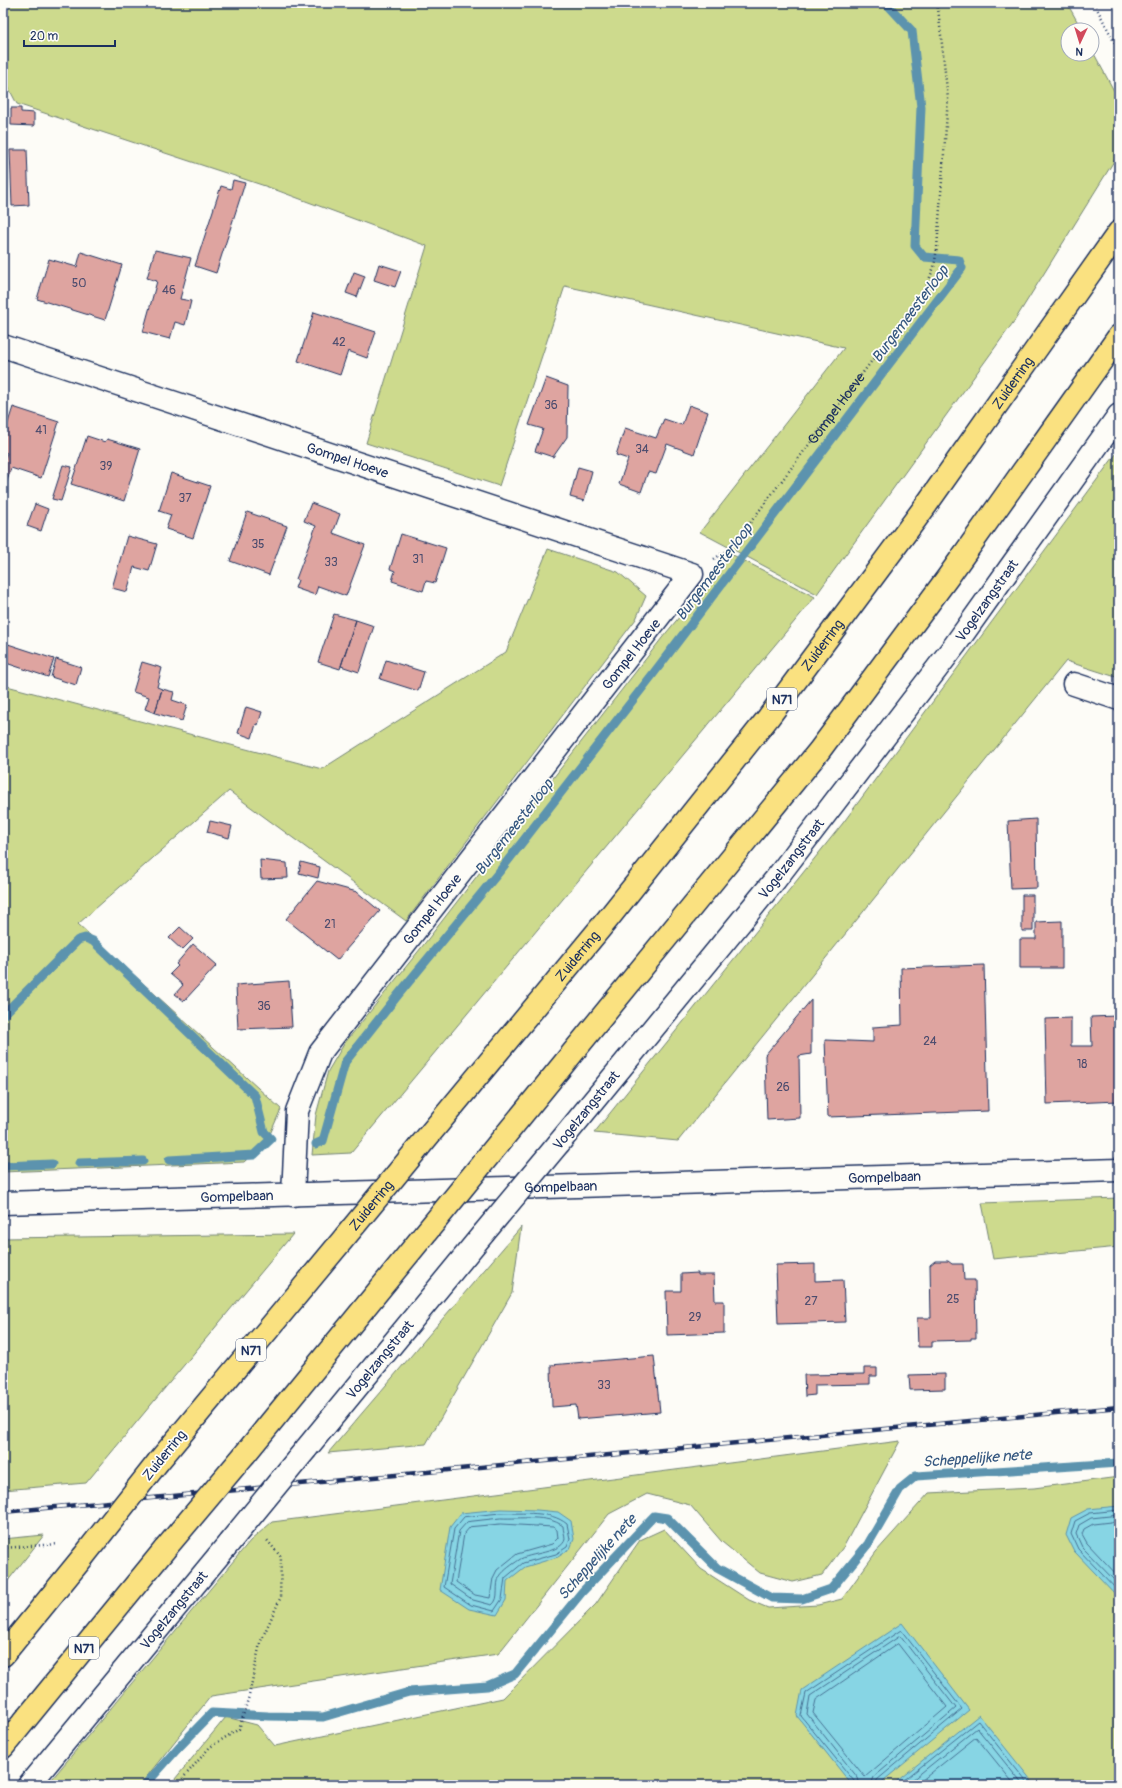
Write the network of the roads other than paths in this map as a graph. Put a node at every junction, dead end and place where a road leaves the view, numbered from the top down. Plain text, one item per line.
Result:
1 (1119, 232) edge
2 (1119, 336) edge
3 (3, 346) edge
4 (1119, 415) edge
5 (1074, 684) dead end
6 (1119, 698) edge
7 (1119, 1170) edge
8 (293, 1195) junction
9 (3, 1203) edge
10 (3, 1654) edge
11 (3, 1747) edge
12 (29, 1785) edge

1 - 10 highway, Zuiderring / N71, bridge
2 - 11 highway, N71, bridge
3 - 8 street, Gompel Hoeve
4 - 12 street, Vogelzangstraat, bridge
5 - 6 street
7 - 8 street, Gompelbaan
8 - 9 street, Gompelbaan

